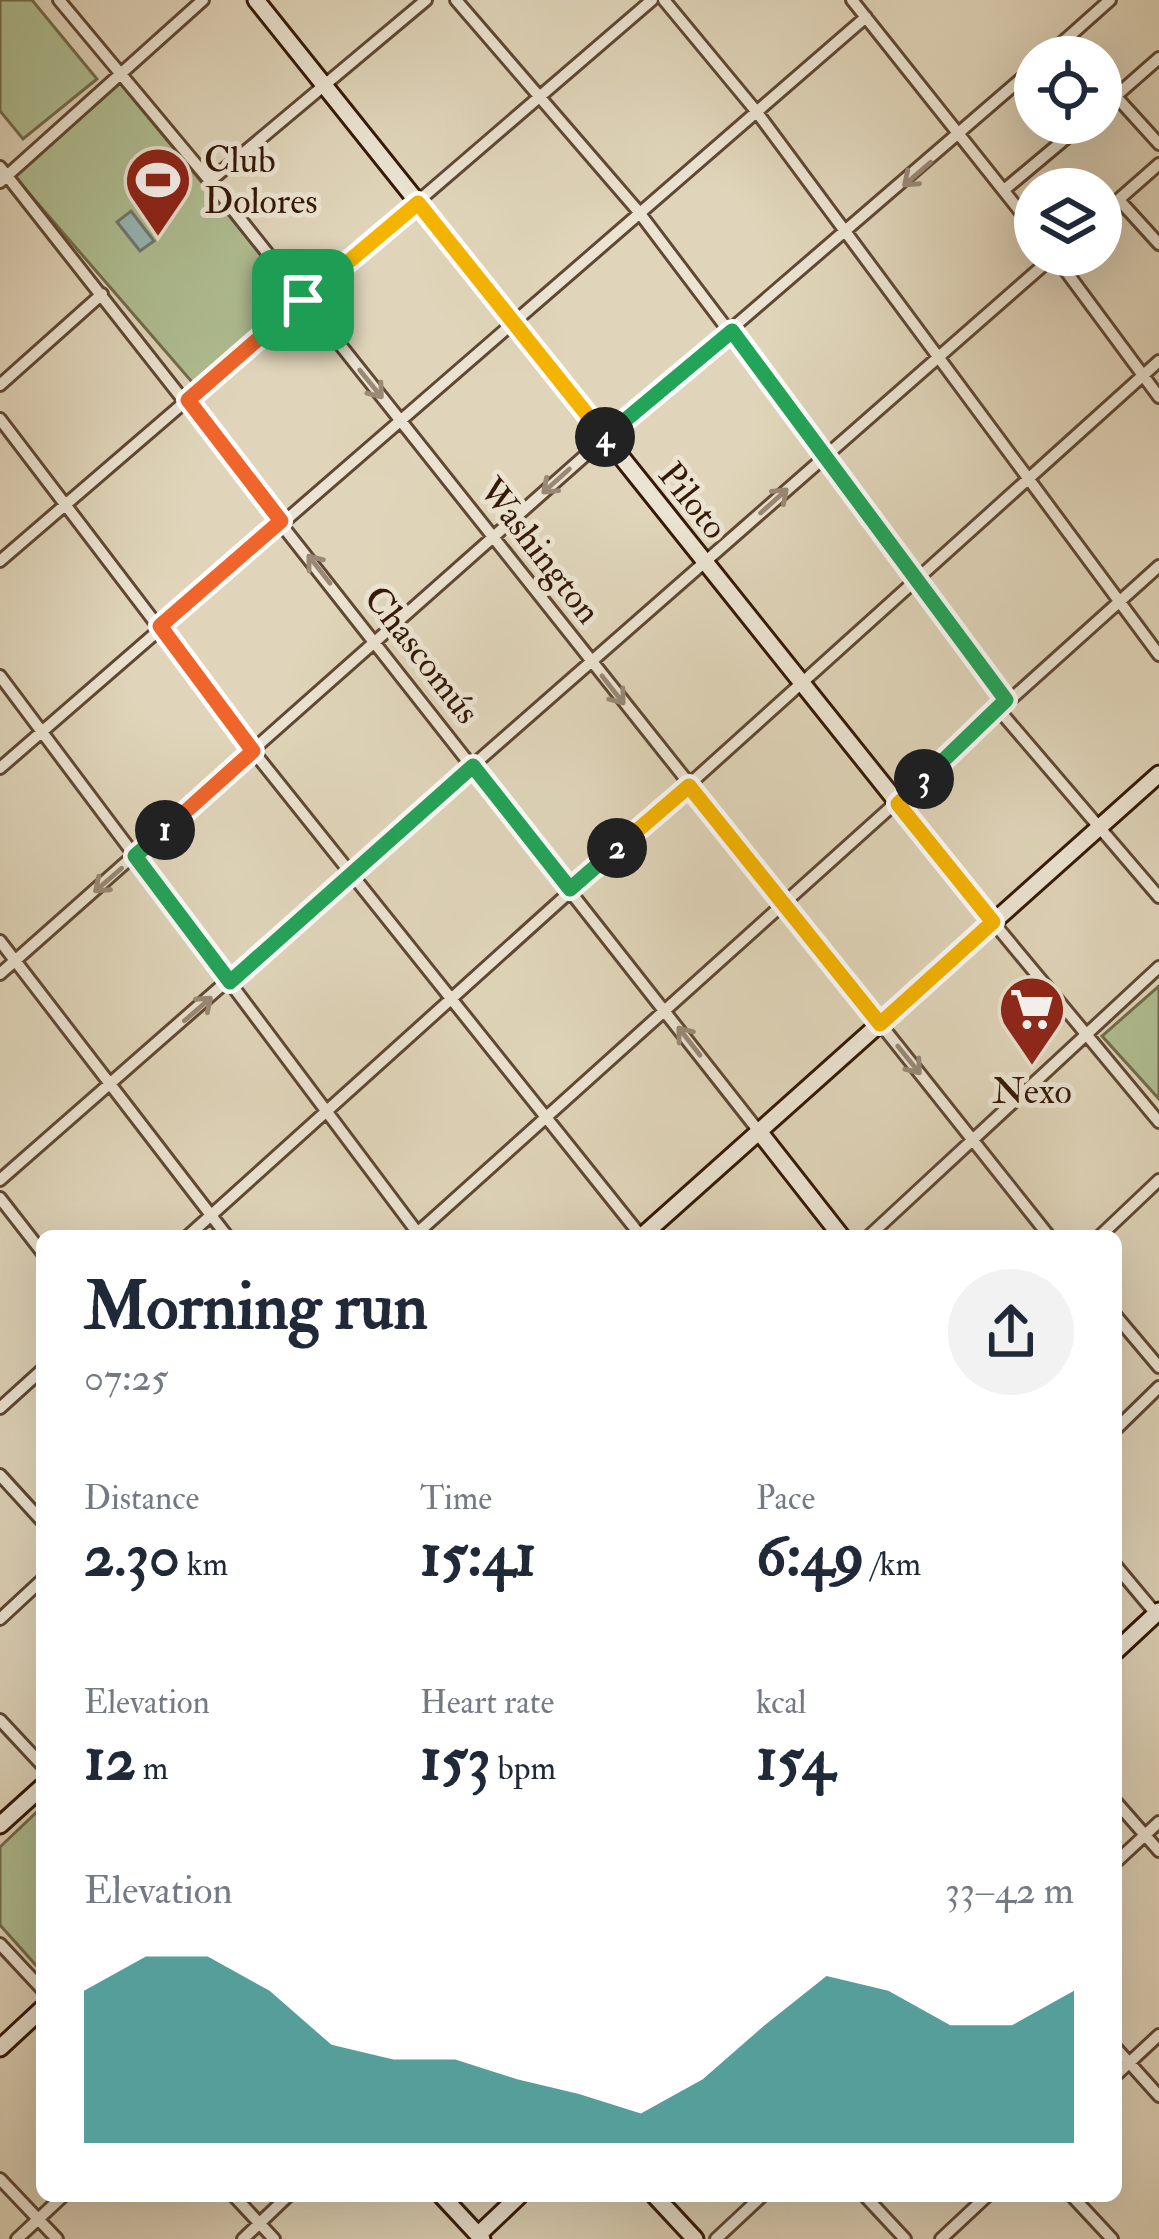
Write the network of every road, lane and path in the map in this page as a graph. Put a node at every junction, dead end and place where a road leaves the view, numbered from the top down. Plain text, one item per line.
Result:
1 (59, 0) edge
2 (203, 0) edge
3 (256, 0) edge
4 (426, 0) edge
5 (456, 0) edge
6 (652, 0) edge
7 (664, 0) edge
8 (852, 0) edge
9 (1110, 0) edge
10 (866, 17) junction
11 (1069, 36) edge
12 (1159, 58) edge
13 (122, 76) junction
14 (326, 85) junction
15 (1014, 87) edge
16 (1122, 91) edge
17 (539, 94) junction
18 (1122, 104) edge
19 (756, 111) junction
20 (960, 136) junction
21 (1059, 144) edge
22 (1159, 144) edge
23 (1159, 164) edge
24 (2, 175) edge
25 (210, 181) junction
26 (1004, 190) junction
27 (1122, 197) edge
28 (418, 203) junction
29 (1014, 203) edge
30 (1122, 203) edge
31 (638, 211) junction
32 (846, 235) junction
33 (1159, 244) edge
34 (1031, 276) edge
35 (1070, 276) edge
36 (102, 294) junction
37 (303, 300) junction
38 (514, 319) junction
39 (732, 331) junction
40 (939, 355) junction
41 (1159, 361) edge
42 (1143, 375) junction
43 (0, 385) edge
44 (1159, 397) edge
45 (188, 400) junction
46 (0, 419) edge
47 (399, 419) junction
48 (606, 437) junction
49 (824, 456) junction
50 (1031, 478) junction
51 (68, 502) junction
52 (281, 521) junction
53 (493, 538) junction
54 (0, 561) edge
55 (706, 562) junction
56 (1159, 566) edge
57 (919, 580) junction
58 (1120, 602) junction
59 (160, 626) junction
60 (377, 643) junction
61 (1159, 655) edge
62 (591, 662) junction
63 (0, 676) edge
64 (803, 682) junction
65 (1002, 704) junction
66 (42, 731) junction
67 (253, 751) junction
68 (473, 766) junction
69 (0, 768) edge
70 (1159, 774) edge
71 (689, 786) junction
72 (898, 804) junction
73 (1099, 829) junction
74 (135, 856) junction
75 (352, 874) junction
76 (570, 889) junction
77 (1159, 897) edge
78 (784, 905) junction
79 (993, 922) junction
80 (0, 940) edge
81 (15, 961) junction
82 (1159, 967) edge
83 (0, 974) edge
84 (230, 982) junction
85 (448, 997) junction
86 (665, 1010) junction
87 (880, 1024) junction
88 (1088, 1036) junction
89 (111, 1087) junction
90 (323, 1109) junction
91 (543, 1120) junction
92 (1159, 1122) edge
93 (761, 1134) junction
94 (972, 1140) junction
95 (0, 1180) edge
96 (1159, 1180) edge
97 (0, 1198) edge
98 (210, 1215) junction
99 (194, 1230) edge
100 (222, 1230) edge
101 (413, 1230) edge
102 (422, 1230) edge
103 (637, 1230) edge
104 (649, 1230) edge
105 (836, 1230) edge
106 (875, 1230) edge
107 (1044, 1230) edge
108 (1106, 1230) edge
109 (36, 1244) edge
110 (1122, 1323) edge
111 (1159, 1367) edge
112 (36, 1375) edge
113 (1159, 1387) edge
114 (0, 1408) edge
115 (1122, 1423) edge
116 (0, 1475) edge
117 (36, 1514) edge
118 (1122, 1574) edge
119 (36, 1586) edge
120 (1158, 1614) edge
121 (0, 1619) edge
122 (1122, 1646) edge
123 (0, 1720) edge
124 (36, 1759) edge
125 (36, 1793) edge
126 (1122, 1809) edge
127 (1159, 1822) edge
128 (0, 1826) edge
129 (1145, 1835) junction
130 (1159, 1852) edge
131 (1122, 1856) edge
132 (0, 1944) edge
133 (36, 1983) edge
134 (36, 2015) edge
135 (1159, 2035) edge
136 (0, 2048) edge
137 (1122, 2055) edge
138 (1129, 2063) junction
139 (1122, 2069) edge
140 (1159, 2096) edge
141 (0, 2179) edge
142 (56, 2202) edge
143 (240, 2202) edge
144 (282, 2202) edge
145 (447, 2202) edge
146 (513, 2202) edge
147 (661, 2202) edge
148 (756, 2202) edge
149 (871, 2202) edge
150 (981, 2202) edge
151 (1078, 2202) edge
152 (38, 2219) junction
153 (260, 2224) junction
154 (478, 2238) edge
155 (17, 2239) edge
156 (56, 2239) edge
157 (243, 2239) edge
158 (274, 2239) edge
159 (695, 2239) edge
160 (716, 2239) edge
161 (905, 2239) edge
162 (941, 2239) edge
163 (1112, 2239) edge

1 - 13 street, Washington
2 - 13 street
3 - 14 main road, Piloto
4 - 14 street
5 - 17 street
6 - 17 street
7 - 19 street
8 - 10 street
9 - 11 street
10 - 19 street
10 - 20 street
12 - 16 street
13 - 24 street
13 - 25 street, Washington
14 - 25 street
14 - 28 main road, Piloto
15 - 20 street
17 - 28 street
17 - 31 street
18 - 22 street
19 - 31 street
19 - 32 street
20 - 26 street
20 -> 32 street
21 - 26 street
23 - 27 street
24 - 36 street, Chascomús
25 - 37 street, Washington
26 - 29 street
28 - 37 street
28 - 38 main road, Piloto
30 - 33 street
31 - 38 street
31 - 39 street
32 - 39 street
32 - 40 street
34 - 40 street
35 - 42 street
36 - 43 street
36 - 45 street, Chascomús
37 - 45 street
37 -> 47 street, Washington
38 - 47 street
38 - 48 main road, Piloto
39 - 48 street
39 - 49 street
40 - 49 street
40 - 50 street
41 - 42 street
42 - 44 street
42 - 50 street
45 - 51 street
45 - 52 street, Chascomús
46 - 51 street
47 - 52 street
47 - 53 street, Washington
48 -> 53 street
48 - 55 main road, Piloto
55 -> 49 street
49 - 57 street
50 - 57 street
50 - 58 street
51 - 54 street
51 - 59 street
52 - 59 street
60 -> 52 street, Chascomús
53 - 60 street
53 - 62 street, Washington
55 - 62 street
55 - 64 main road, Piloto
56 - 58 street
57 - 64 street
57 - 65 street
58 - 61 street
58 - 65 street
59 - 66 street
59 - 67 street
60 - 67 street
60 - 68 street, Chascomús
62 - 68 street
62 -> 71 street, Washington
63 - 66 street
64 - 71 street
64 - 72 main road, Piloto
65 - 72 street
65 - 73 street
66 - 69 street
66 - 74 street
67 - 74 street
67 - 75 street
68 - 75 street
68 - 76 street, Chascomús
70 - 73 main road
71 - 76 street
71 - 78 street, Washington
72 - 78 street
72 - 79 main road, Piloto
73 - 77 street
73 - 79 main road
74 -> 81 street
74 - 84 street
75 - 84 street
75 - 85 street
76 - 85 street
76 - 86 street, Chascomús
78 - 86 street
78 - 87 street, Washington
79 - 87 main road
79 - 88 street, Piloto
80 - 81 street
81 - 83 street
81 - 89 street
82 - 88 street
89 -> 84 street
84 - 90 street
85 - 90 street
85 - 91 street
86 - 91 street
93 -> 86 street, Chascomús
87 - 93 main road
87 -> 94 street, Washington
88 - 92 street, Piloto
88 - 94 street
89 - 95 street
89 - 98 street
90 - 98 street
90 - 101 street
91 - 102 street
91 - 103 street
93 - 104 main road
93 - 105 main road, Chascomús
94 - 106 street
94 - 107 street, Washington
96 - 108 street
97 - 109 street
98 - 99 street
98 - 100 street
110 - 111 street
112 - 114 street
113 - 115 street
116 - 117 street
118 - 120 street
119 - 121 street
120 - 122 main road
123 - 124 street
125 - 128 main road
126 - 129 street
127 - 129 street
129 - 130 street
129 - 131 street
132 - 133 street
134 - 136 main road
135 - 138 street
137 - 138 street
138 - 139 street
138 - 140 street
141 - 152 street
142 - 152 street
143 - 153 street
144 - 153 street
145 - 154 main road
146 - 154 main road
147 - 159 main road
148 - 160 street
149 - 161 street
150 - 162 street
151 - 163 street
152 - 155 street
152 - 156 street
153 - 157 street
153 - 158 street

